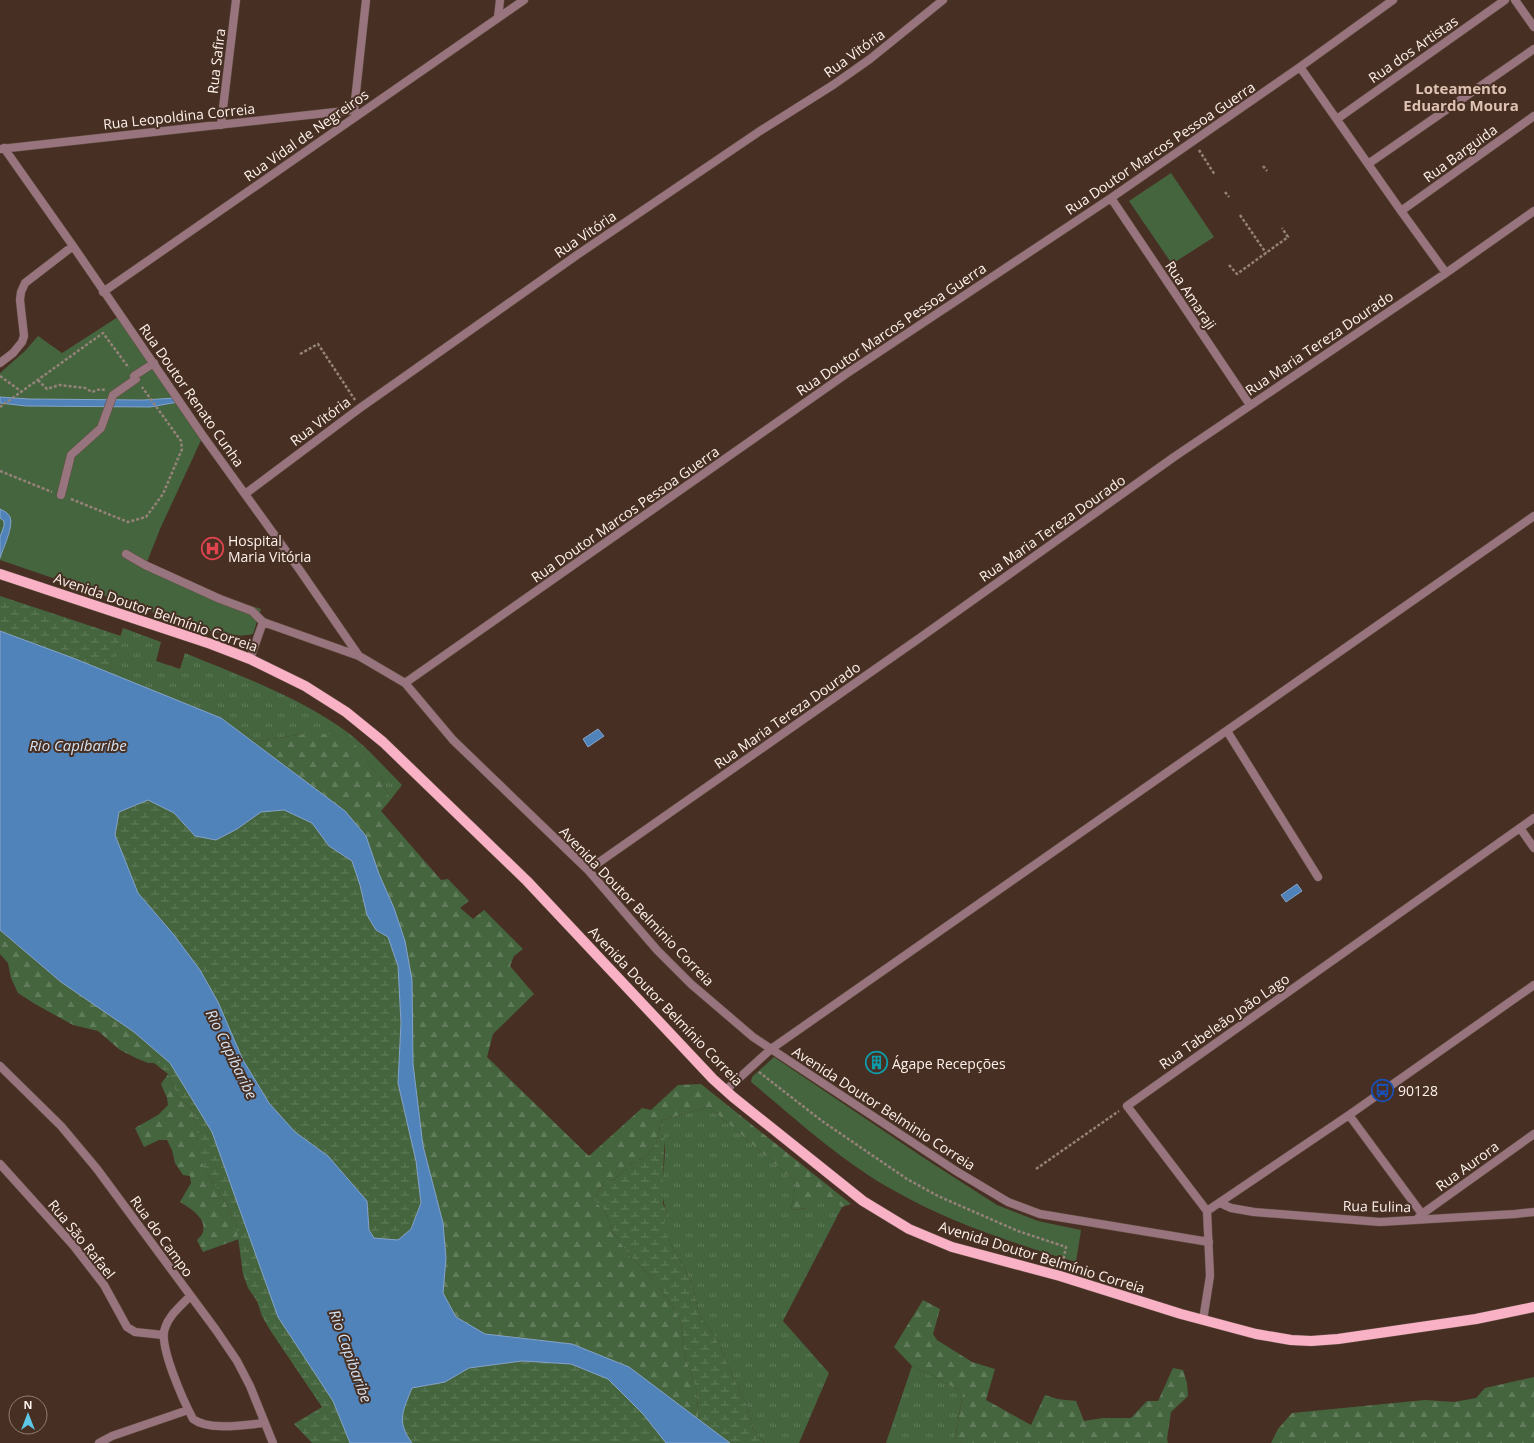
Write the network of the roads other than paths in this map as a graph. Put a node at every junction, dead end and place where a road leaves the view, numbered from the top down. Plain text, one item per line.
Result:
1 (236, 0) edge
2 (366, 0) edge
3 (500, 0) edge
4 (524, 0) edge
5 (943, 0) edge
6 (1394, 0) edge
7 (1504, 0) edge
8 (1515, 0) edge
9 (498, 17) junction
10 (1534, 27) edge
11 (1534, 49) edge
12 (1300, 67) junction
13 (356, 112) junction
14 (1534, 116) edge
15 (1337, 119) junction
16 (221, 125) junction
17 (2, 148) edge
18 (1368, 164) junction
19 (1111, 198) junction
20 (1401, 211) junction
21 (1534, 211) edge
22 (73, 246) junction
23 (1446, 273) junction
24 (103, 292) junction
25 (0, 363) edge
26 (154, 363) junction
27 (1250, 405) junction
28 (245, 494) junction
29 (60, 495) road end
30 (1534, 516) edge
31 (126, 554) dead end
32 (0, 574) edge
33 (263, 622) junction
34 (359, 656) junction
35 (250, 659) junction
36 (405, 683) junction
37 (1227, 730) junction
38 (1534, 818) edge
39 (1520, 828) junction
40 (1534, 848) edge
41 (588, 870) junction
42 (1318, 877) dead end
43 (1534, 985) edge
44 (771, 1049) junction
45 (0, 1066) edge
46 (726, 1090) junction
47 (1349, 1115) junction
48 (1534, 1134) edge
49 (0, 1164) edge
50 (1220, 1203) junction
51 (1207, 1211) junction
52 (1534, 1212) edge
53 (1419, 1217) junction
54 (1209, 1242) junction
55 (190, 1296) junction
56 (1534, 1307) edge
57 (1203, 1320) junction
58 (163, 1335) junction
59 (188, 1410) junction
60 (264, 1423) junction
61 (99, 1443) edge
62 (273, 1443) edge

1 - 16 street, Rua Safira
2 - 13 street
3 - 9 street
4 - 9 street, Rua Vidal de Negreiros
5 - 28 street, Rua Vitória
6 - 12 street, Rua Doutor Marcos Pessoa Guerra
7 - 15 street, Rua dos Artistas
8 - 10 street
9 - 13 street, Rua Vidal de Negreiros
11 - 18 street
12 - 15 street
12 - 19 street, Rua Doutor Marcos Pessoa Guerra
13 - 16 street, Rua Leopoldina Correia
13 - 24 street, Rua Vidal de Negreiros
14 - 20 street, Rua Barguida
15 - 18 street
16 - 17 street, Rua Leopoldina Correia
17 - 22 street, Rua Doutor Renato Cunha
18 - 20 street
19 - 27 street, Rua Amaraji
19 - 36 street, Rua Doutor Marcos Pessoa Guerra
20 - 23 street
21 - 23 street, Rua Maria Tereza Dourado
22 - 24 street, Rua Doutor Renato Cunha
22 - 25 street
23 - 27 street, Rua Maria Tereza Dourado
24 - 26 street, Rua Doutor Renato Cunha
26 - 28 street, Rua Doutor Renato Cunha
26 - 29 street
27 - 41 street, Rua Maria Tereza Dourado
28 - 34 street, Rua Doutor Renato Cunha
30 - 37 street
31 - 33 street
32 - 35 main road, Avenida Doutor Belmínio Correia
33 - 34 street, Avenida Doutor Belminio Correia
33 - 35 street
34 - 36 street, Avenida Doutor Belminio Correia
35 - 46 main road, Avenida Doutor Belmínio Correia
36 - 41 street, Avenida Doutor Belminio Correia
37 - 42 street
37 - 44 street
38 - 39 street, Rua Tabeleão João Lago
39 - 40 street
39 - 51 street, Rua Tabeleão João Lago
41 - 44 street, Avenida Doutor Belminio Correia
43 - 47 street
44 - 46 street
44 - 54 street, Avenida Doutor Belminio Correia
45 - 55 street, Rua do Campo
46 - 57 main road, Avenida Doutor Belmínio Correia
47 - 50 street
47 - 53 street
48 - 53 street, Rua Aurora
49 - 58 street, Rua São Rafael
50 - 51 street
50 - 53 street, Rua Eulina
51 - 54 street
52 - 53 street, Rua Eulina
54 - 57 street
55 - 58 street
55 - 60 street, Rua do Campo
56 - 57 main road, Avenida Doutor Belmínio Correia
58 - 59 street
59 - 60 street
59 - 61 street
60 - 62 street, Rua do Campo

